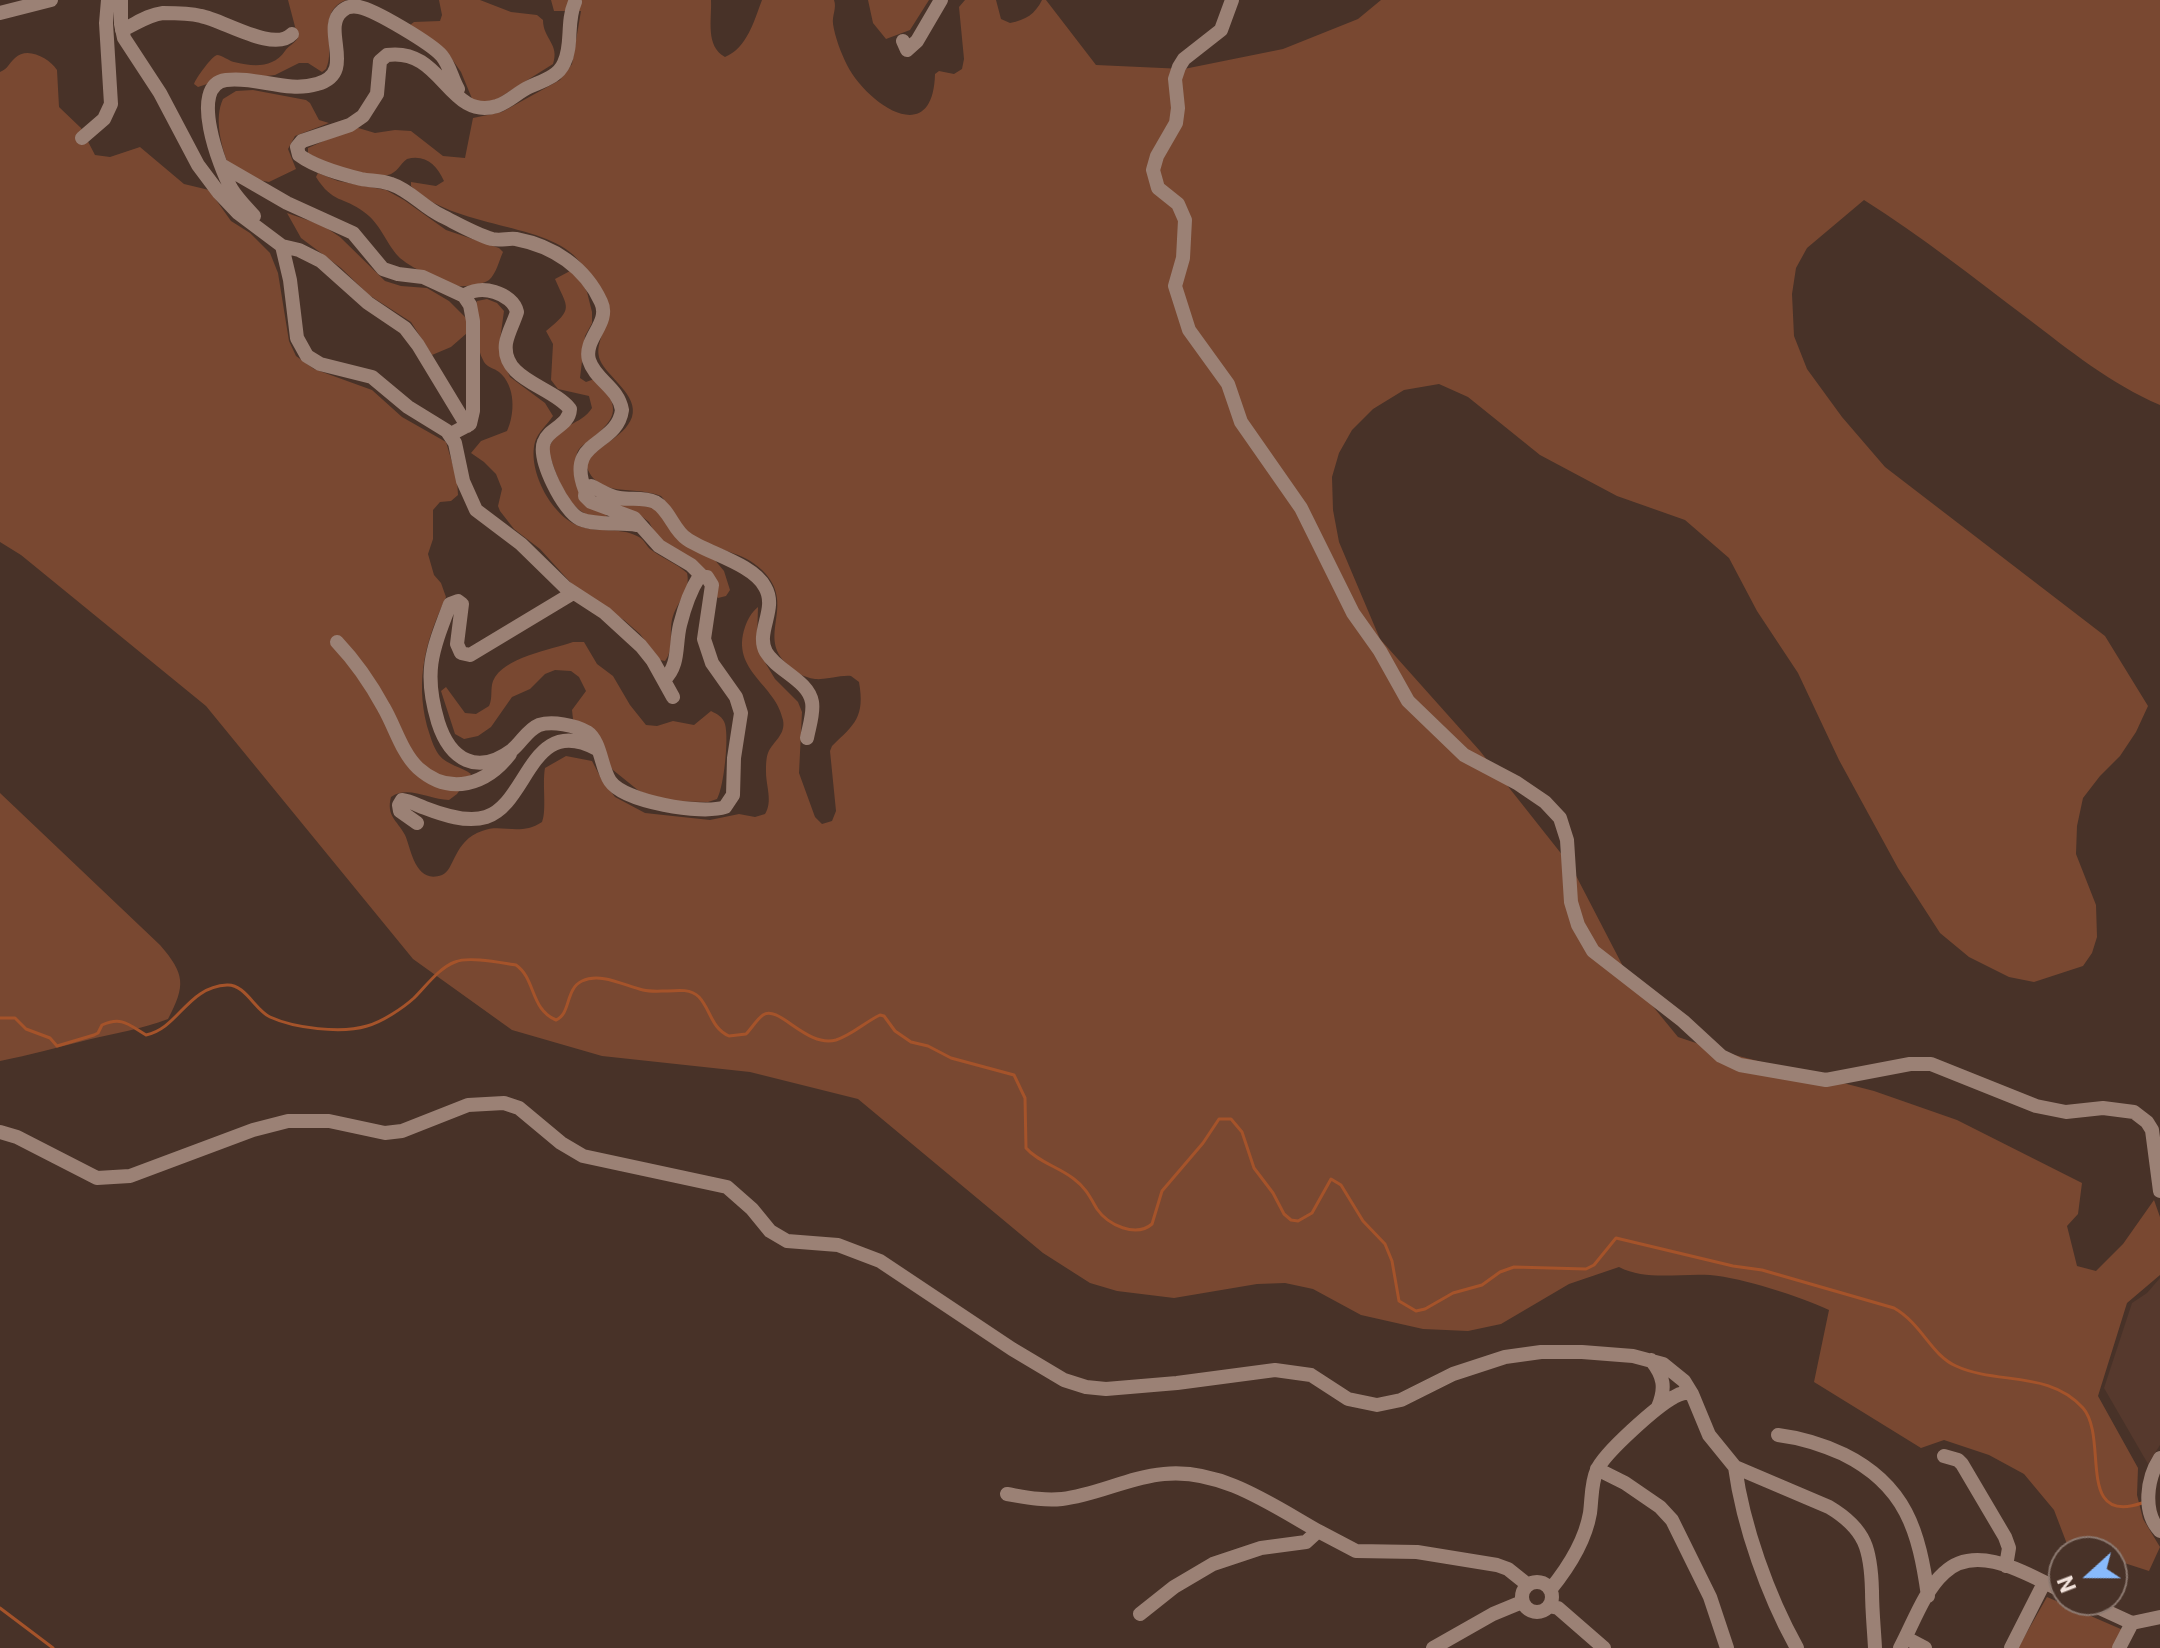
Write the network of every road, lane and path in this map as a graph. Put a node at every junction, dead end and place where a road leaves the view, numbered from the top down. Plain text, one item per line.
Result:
1 (51, 0) edge
2 (108, 0) edge
3 (121, 0) edge
4 (941, 0) edge
5 (1232, 0) edge
6 (575, 2) dead end
7 (0, 13) edge
8 (122, 30) junction
9 (292, 34) dead end
10 (903, 41) dead end
11 (469, 104) junction
12 (82, 138) dead end
13 (223, 166) junction
14 (279, 243) junction
15 (464, 296) junction
16 (467, 426) junction
17 (451, 434) junction
18 (585, 490) junction
19 (645, 528) junction
20 (702, 576) junction
21 (573, 593) junction
22 (337, 642) dead end
23 (664, 680) junction
24 (673, 697) dead end
25 (807, 738) dead end
26 (515, 747) junction
27 (597, 749) junction
28 (417, 823) dead end
29 (0, 1132) edge
30 (2160, 1191) edge
31 (1650, 1360) junction
32 (1692, 1394) junction
33 (1656, 1411) junction
34 (1778, 1435) dead end
35 (1944, 1456) dead end
36 (2160, 1458) edge
37 (1735, 1467) junction
38 (1597, 1469) junction
39 (1007, 1494) dead end
40 (1318, 1531) junction
41 (2160, 1531) edge
42 (2006, 1566) junction
43 (2044, 1583) junction
44 (1528, 1585) junction
45 (2048, 1585) edge
46 (1550, 1590) junction
47 (1928, 1596) junction
48 (1522, 1602) junction
49 (1549, 1606) junction
50 (1140, 1614) dead end
51 (2117, 1616) edge
52 (2160, 1617) edge
53 (2132, 1623) junction
54 (1905, 1639) edge
55 (1433, 1648) edge
56 (1604, 1648) edge
57 (1727, 1648) edge
58 (1797, 1648) edge
59 (1875, 1648) edge
60 (1893, 1648) edge
61 (1925, 1648) edge
62 (2011, 1648) edge
63 (2119, 1648) edge

1 - 7 street
2 - 12 street
3 - 8 street
4 - 10 street
5 - 30 street
6 - 11 street
8 - 9 street
8 - 14 street
11 - 13 street
11 - 18 street
13 - 14 street
13 - 15 street
14 - 16 street
14 - 17 street
15 - 16 street
15 - 19 street
16 - 17 street
17 - 21 street
18 - 19 street
18 - 25 street
19 - 20 street
20 - 23 street
20 - 27 street
21 - 23 street
21 - 26 street
22 - 26 street
23 - 24 street
26 - 27 street
27 - 28 street
29 - 31 street
31 - 32 street
31 - 33 street
32 - 33 street
32 - 37 street
33 - 38 street
34 - 47 street
35 - 42 street
36 - 41 street
37 - 58 street
37 - 59 street
38 - 46 street
38 - 57 street
39 - 40 street
40 - 44 street
40 - 50 street
42 - 43 street
42 - 47 street
43 - 45 street
43 - 62 street
44 - 46 street
44 - 48 street
46 - 49 street
47 - 54 street
48 - 49 street
48 - 55 street
49 - 56 street
51 - 53 street
52 - 53 street
53 - 63 street
54 - 60 street
54 - 61 street

